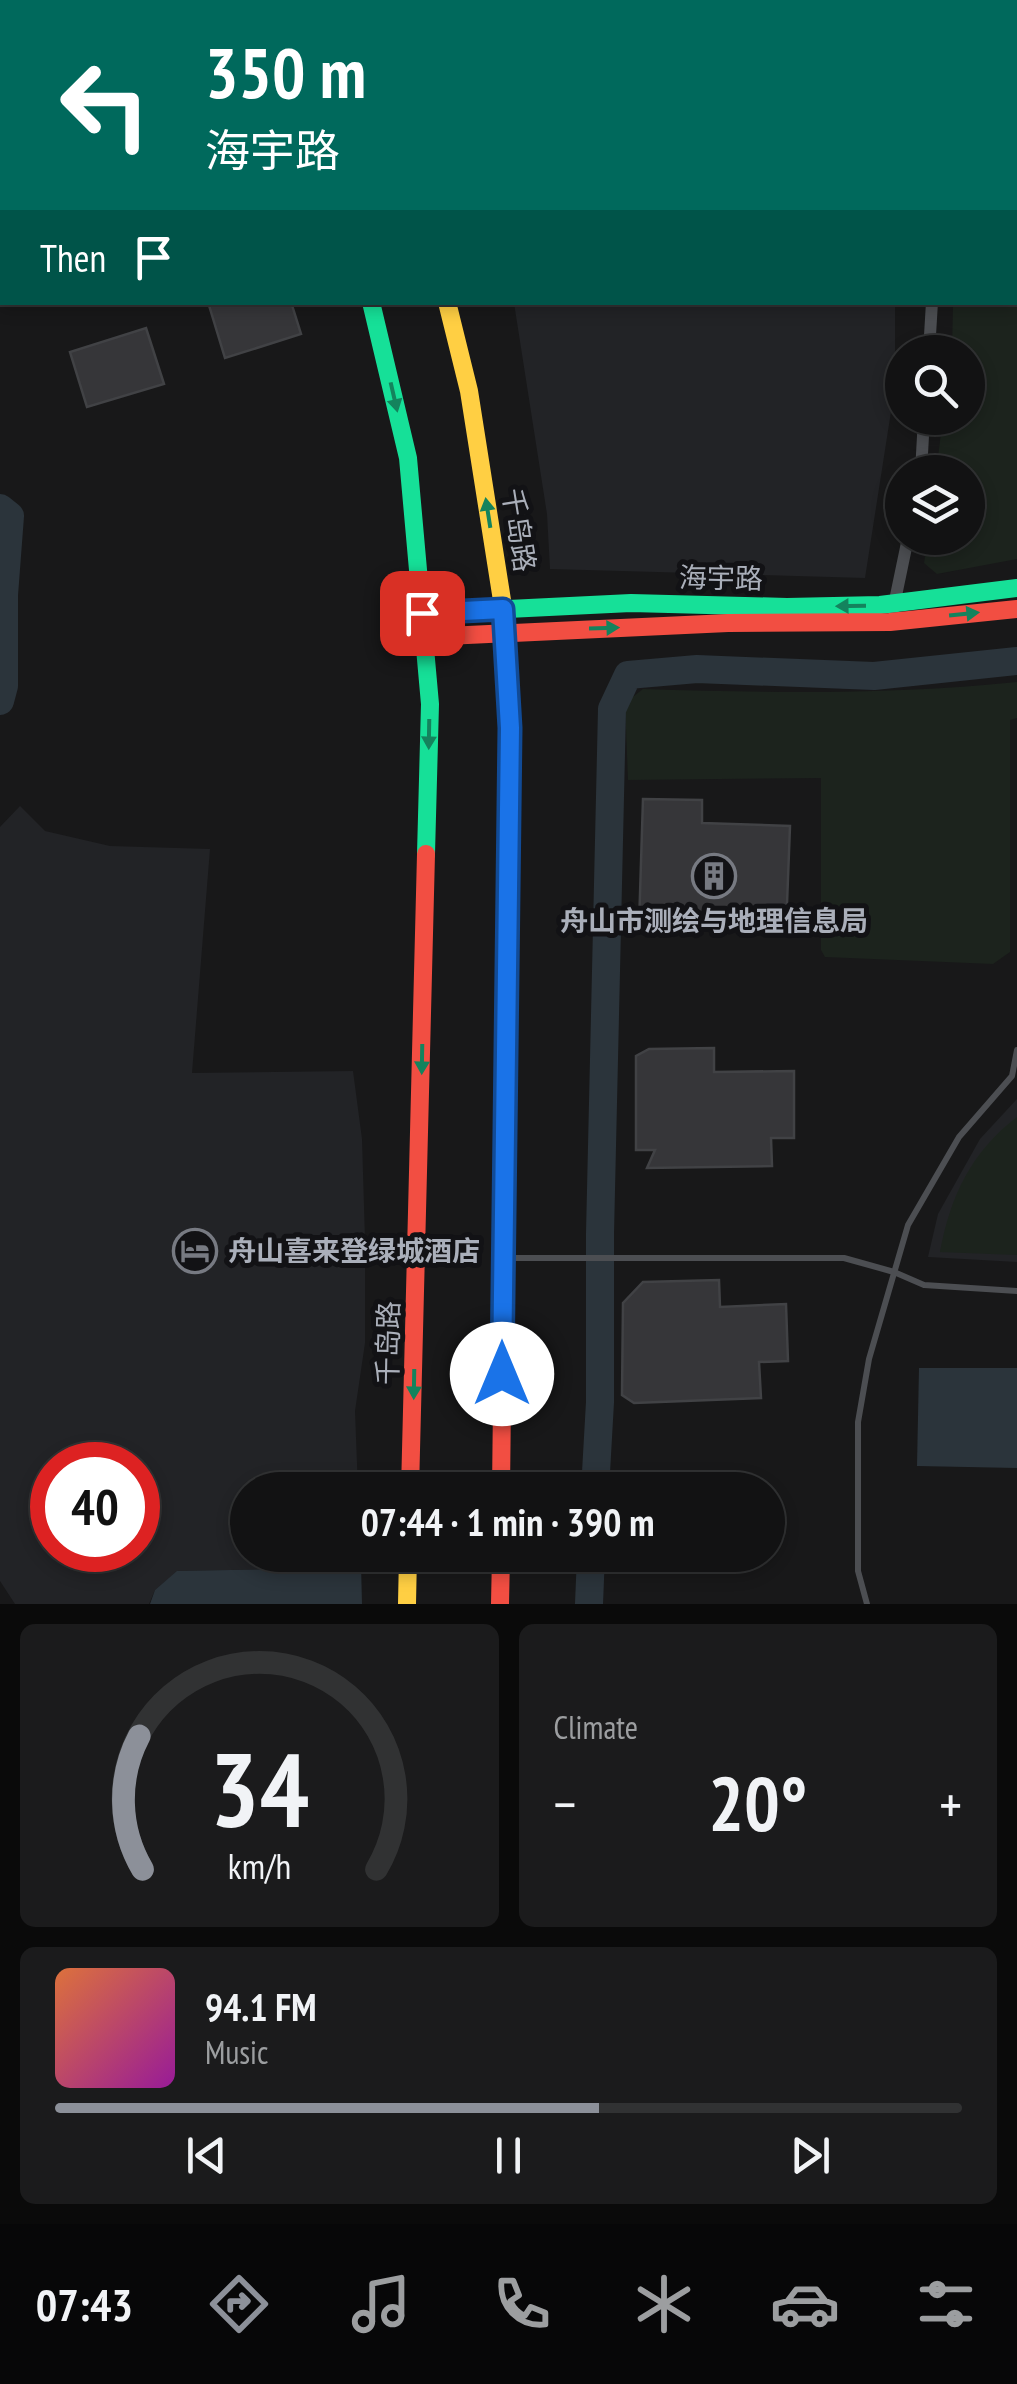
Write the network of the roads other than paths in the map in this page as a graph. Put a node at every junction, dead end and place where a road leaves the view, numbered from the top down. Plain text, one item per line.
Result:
1 (372, 305) edge
2 (448, 305) edge
3 (932, 305) edge
4 (929, 335) edge
5 (904, 555) edge
6 (1017, 588) edge
7 (1017, 608) edge
8 (503, 609) junction
9 (422, 613) junction
10 (892, 613) junction
11 (507, 632) junction
12 (425, 637) junction
13 (1017, 1050) edge
14 (502, 1258) junction
15 (894, 1272) junction
16 (1017, 1291) edge
17 (410, 1472) edge
18 (501, 1472) edge
19 (408, 1572) edge
20 (501, 1572) edge
21 (407, 1604) edge
22 (500, 1604) edge
23 (868, 1604) edge

1 -> 9 street, 千岛路
8 -> 2 street, 千岛路
3 - 4 street
5 - 10 street
6 - 10 street, 海宇路
10 -> 7 street, 海宇路
8 - 9 street, 海宇路
10 -> 8 street, 海宇路
8 - 11 street, 千岛路
9 - 12 street, 千岛路
11 -> 10 street, 海宇路
11 - 12 street, 海宇路
11 - 14 street, 千岛路
12 -> 17 street, 千岛路
13 - 15 lane
14 - 15 lane
14 - 18 street, 千岛路
15 - 16 lane
15 - 23 lane
19 - 21 street
20 - 22 street

